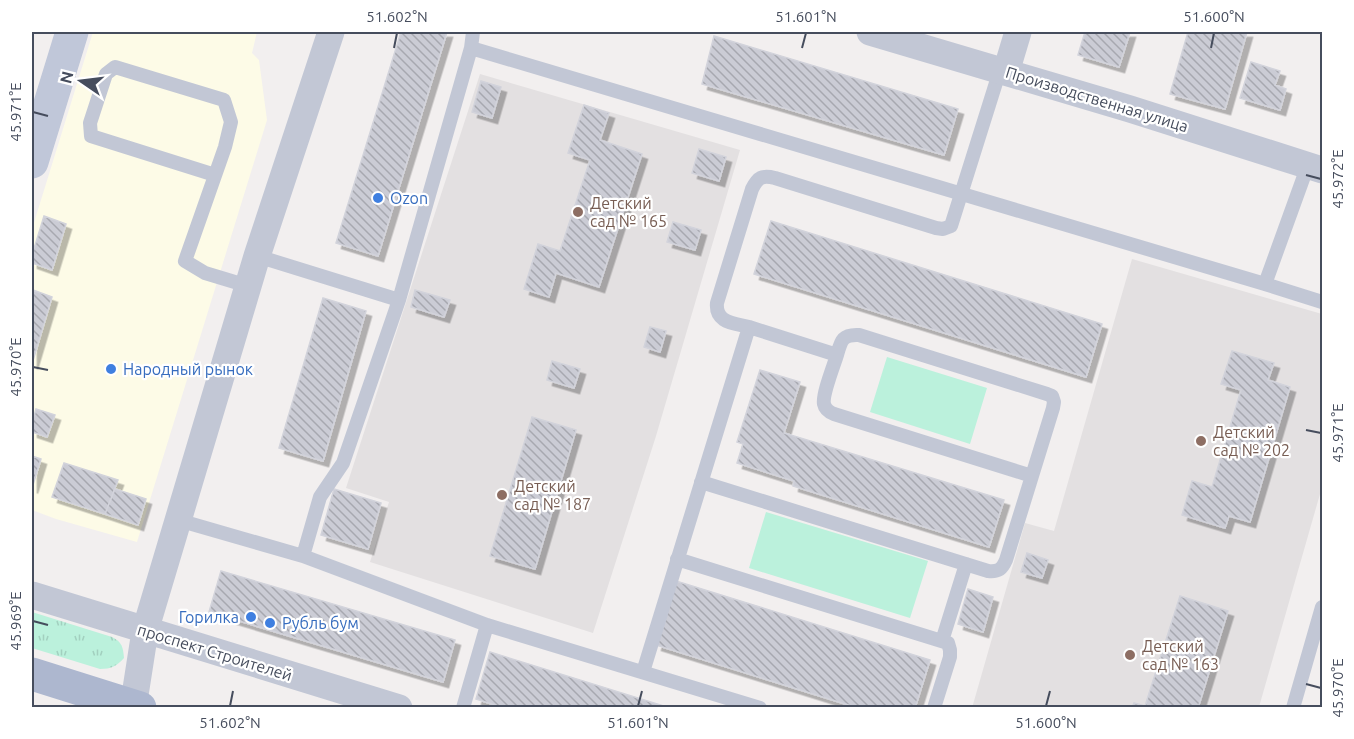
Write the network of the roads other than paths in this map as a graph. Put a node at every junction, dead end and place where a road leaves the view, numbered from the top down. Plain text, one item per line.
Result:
1 (72, 32) edge
2 (331, 32) edge
3 (473, 32) edge
4 (870, 32) edge
5 (1018, 32) edge
6 (471, 48) junction
7 (1003, 71) junction
8 (32, 162) edge
9 (1315, 168) edge
10 (215, 175) junction
11 (962, 194) junction
12 (257, 256) junction
13 (1266, 284) junction
14 (248, 286) junction
15 (399, 300) junction
16 (1323, 302) edge
17 (749, 327) junction
18 (837, 355) junction
19 (1032, 476) junction
20 (701, 482) junction
21 (178, 520) junction
22 (303, 556) junction
23 (677, 559) junction
24 (966, 564) junction
25 (32, 595) edge
26 (1323, 607) edge
27 (487, 625) junction
28 (145, 631) junction
29 (942, 641) junction
30 (643, 672) junction
31 (32, 674) edge
32 (136, 707) edge
33 (399, 708) edge
34 (463, 708) edge
35 (760, 708) edge
36 (934, 708) edge
37 (1293, 708) edge

1 - 8 main road
2 - 12 street
3 - 6 lane
4 - 7 street, Производственная улица
5 - 7 street
6 - 11 lane
6 - 15 lane
7 - 9 street, Производственная улица
7 - 11 lane
9 - 13 lane
10 - 10 lane
10 - 14 lane
11 - 13 lane
11 - 17 lane
12 - 14 street
12 - 15 lane
13 - 16 lane
14 - 21 street
15 - 22 lane
17 - 18 lane
17 - 20 lane
18 - 19 lane
18 - 19 lane
19 - 24 lane
20 - 23 lane
20 - 24 lane
21 - 22 lane
21 - 28 street
22 - 27 lane
23 - 29 lane
23 - 30 lane
24 - 29 lane
25 - 28 street, проспект Строителей
26 - 37 lane
27 - 30 lane
27 - 34 lane
28 - 32 street
28 - 33 street, проспект Строителей
29 - 36 lane
30 - 35 lane
31 - 32 main road

